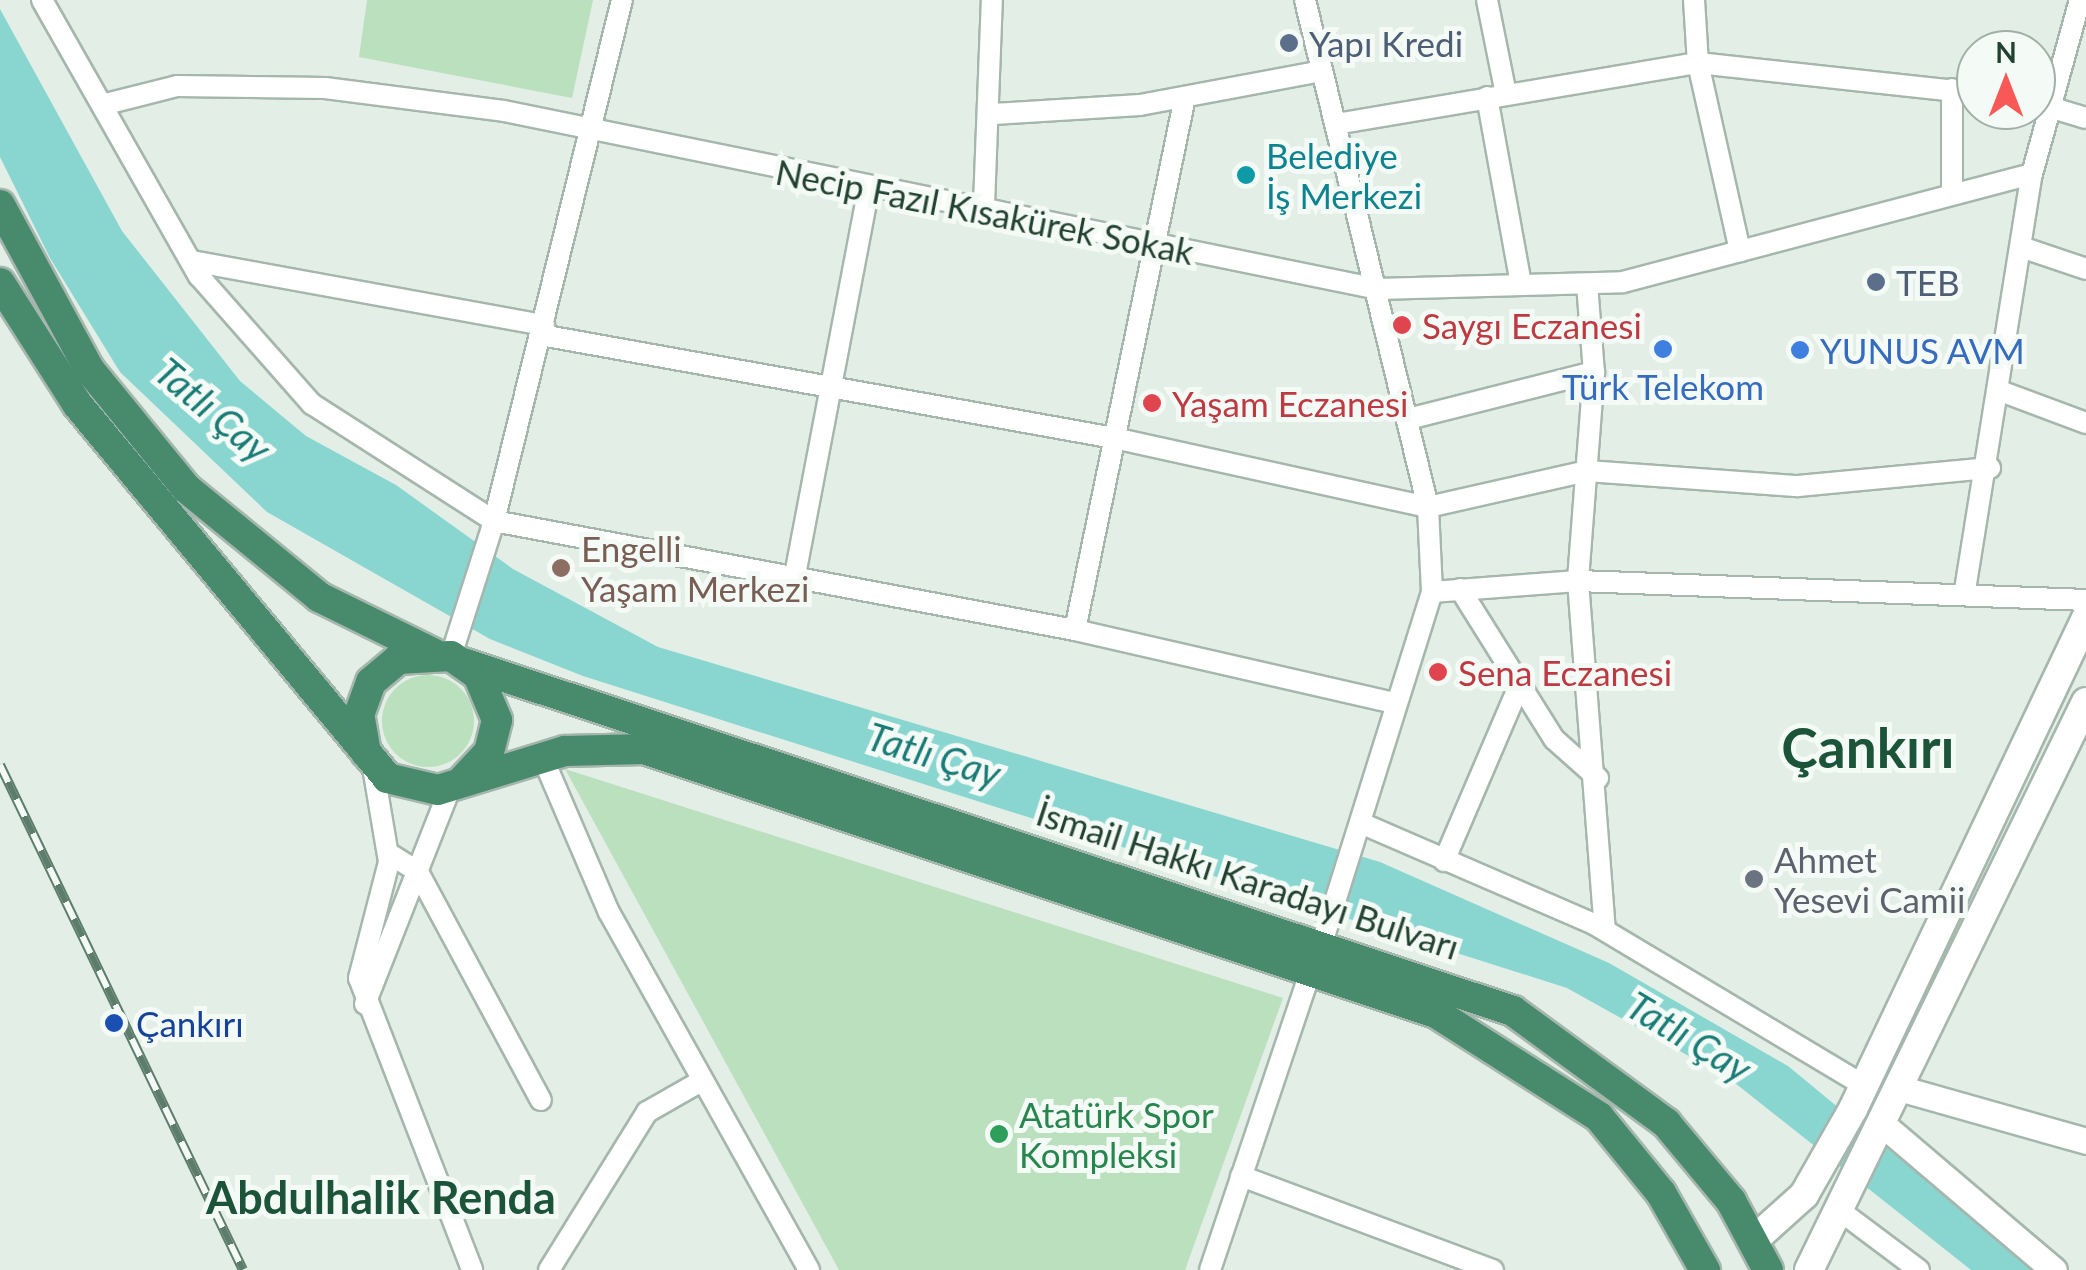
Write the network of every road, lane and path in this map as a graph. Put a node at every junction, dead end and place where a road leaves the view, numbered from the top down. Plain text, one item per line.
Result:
1 (42, 0) edge
2 (622, 0) edge
3 (992, 0) edge
4 (1305, 0) edge
5 (1488, 0) edge
6 (1694, 0) edge
7 (2080, 0) edge
8 (1698, 63) junction
9 (2056, 69) edge
10 (1322, 71) junction
11 (1952, 89) junction
12 (1956, 90) edge
13 (1496, 96) junction
14 (1185, 97) junction
15 (102, 105) junction
16 (2056, 108) edge
17 (994, 114) junction
18 (2086, 118) edge
19 (1336, 124) junction
20 (2040, 130) edge
21 (592, 134) junction
22 (2032, 174) junction
23 (869, 188) junction
24 (1952, 194) junction
25 (0, 205) edge
26 (984, 205) junction
27 (1149, 240) junction
28 (2024, 248) junction
29 (1740, 251) junction
30 (190, 261) junction
31 (2086, 269) edge
32 (0, 283) edge
33 (1586, 284) junction
34 (1521, 286) junction
35 (1378, 289) junction
36 (542, 330) junction
37 (1594, 372) junction
38 (832, 389) junction
39 (2003, 392) junction
40 (1408, 419) junction
41 (2086, 423) edge
42 (1114, 438) junction
43 (1990, 468) junction
44 (1587, 470) junction
45 (1428, 507) junction
46 (494, 520) junction
47 (796, 575) junction
48 (1578, 581) junction
49 (1460, 590) junction
50 (1965, 590) junction
51 (1432, 592) junction
52 (2086, 600) edge
53 (2086, 618) edge
54 (1074, 630) junction
55 (452, 651) junction
56 (1518, 688) junction
57 (1390, 702) junction
58 (2086, 702) edge
59 (542, 756) junction
60 (372, 765) junction
61 (1598, 778) junction
62 (451, 786) junction
63 (1363, 824) junction
64 (388, 853) junction
65 (1444, 861) junction
66 (418, 872) junction
67 (1604, 930) junction
68 (1325, 934) junction
69 (1310, 972) junction
70 (366, 1004) junction
71 (704, 1080) junction
72 (1899, 1088) junction
73 (1859, 1097) junction
74 (541, 1100) dead end
75 (1880, 1126) junction
76 (2086, 1141) edge
77 (1241, 1176) junction
78 (1843, 1200) junction
79 (1755, 1239) junction
80 (461, 1244) junction
81 (461, 1270) edge
82 (472, 1270) edge
83 (548, 1270) edge
84 (809, 1270) edge
85 (1210, 1270) edge
86 (1494, 1270) edge
87 (1705, 1270) edge
88 (1768, 1270) edge
89 (1809, 1270) edge
90 (1920, 1270) edge
91 (2054, 1270) edge

1 - 15 street
2 - 21 street
3 - 17 street
4 - 10 street
5 - 13 street
6 - 8 street
7 - 9 street
8 - 11 street
8 - 13 street
8 - 29 street
10 - 14 street
10 - 19 street
11 - 12 street
11 - 24 street
13 - 19 street
13 - 34 street
14 - 17 street
14 - 27 street
15 - 21 street, Necip Fazıl Kısakürek Sokak
15 - 30 street
16 - 18 street
17 - 26 street
19 - 35 street
20 - 22 street
21 - 23 street, Necip Fazıl Kısakürek Sokak
21 - 36 street
22 - 24 street, Necip Fazıl Kısakürek Sokak
22 - 28 street
23 - 26 street, Necip Fazıl Kısakürek Sokak
23 - 38 street
24 - 29 street, Necip Fazıl Kısakürek Sokak
25 - 55 highway, İsmail Hakkı Karadayı Bulvarı
26 - 27 street, Necip Fazıl Kısakürek Sokak
27 - 35 street, Necip Fazıl Kısakürek Sokak
27 - 42 street
28 - 31 street
28 - 39 street
29 - 33 street, Necip Fazıl Kısakürek Sokak
30 - 36 street
30 - 46 street
32 - 60 highway
33 - 34 street, Necip Fazıl Kısakürek Sokak
33 - 37 street
34 - 35 street, Necip Fazıl Kısakürek Sokak
35 - 40 street
36 - 38 street
36 - 46 street
37 - 40 street
37 - 44 street
38 - 42 street
38 - 47 street
39 - 41 street
39 - 43 street
40 - 45 street
42 - 45 street
42 - 54 street
43 - 44 street
43 - 50 street
44 - 45 street
44 - 48 street
45 - 51 street
46 - 47 street
46 - 55 street
47 - 54 street
48 - 49 street
48 - 50 street
48 - 61 street
49 - 51 street
49 - 56 street
50 - 52 street
51 - 57 street
53 - 73 main road
54 - 57 street
55 - 60 highway
55 - 62 highway
55 - 68 highway, İsmail Hakkı Karadayı Bulvarı
56 - 61 street
56 - 65 street
57 - 63 street
58 - 72 main road
59 - 62 highway
59 - 69 highway
59 - 71 street
60 - 62 highway
60 - 64 street
61 - 67 street
62 - 66 street
63 - 65 street
63 - 68 street
64 - 66 street
64 - 70 street
65 - 67 street
66 - 70 street
66 - 74 street
67 - 73 street
68 - 79 highway, İsmail Hakkı Karadayı Bulvarı
69 - 77 street
69 - 87 highway
70 - 80 street
71 - 83 street
71 - 84 street
72 - 75 main road
72 - 76 street
73 - 79 main road
75 - 78 main road
75 - 91 street
77 - 85 street
77 - 86 street
78 - 89 main road
78 - 90 street
79 - 88 highway, İsmail Hakkı Karadayı Bulvarı
80 - 81 street
80 - 82 street

